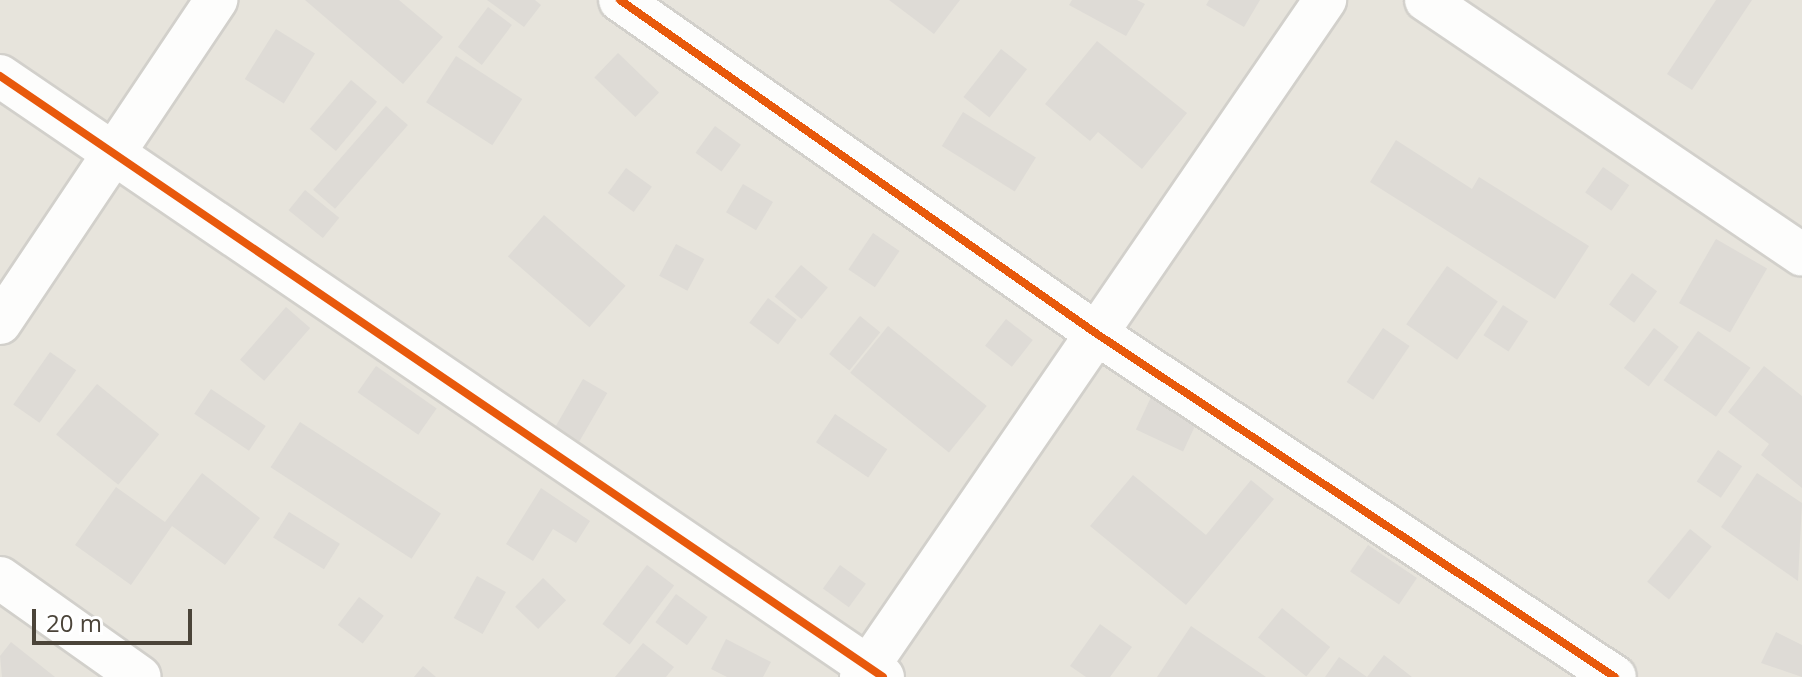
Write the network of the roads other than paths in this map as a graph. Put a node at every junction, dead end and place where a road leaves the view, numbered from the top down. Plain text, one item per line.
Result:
1 (216, 0) edge
2 (620, 0) edge
3 (1325, 0) edge
4 (1426, 0) edge
5 (0, 76) edge
6 (112, 153) junction
7 (1802, 255) edge
8 (0, 323) edge
9 (1097, 334) junction
10 (0, 578) edge
11 (871, 674) edge
12 (140, 677) edge
13 (1615, 677) edge

1 - 6 street
2 - 9 street
3 - 9 street
4 - 7 street
5 - 6 street
6 - 8 street
6 - 11 street
9 - 11 street
9 - 13 street
10 - 12 street

